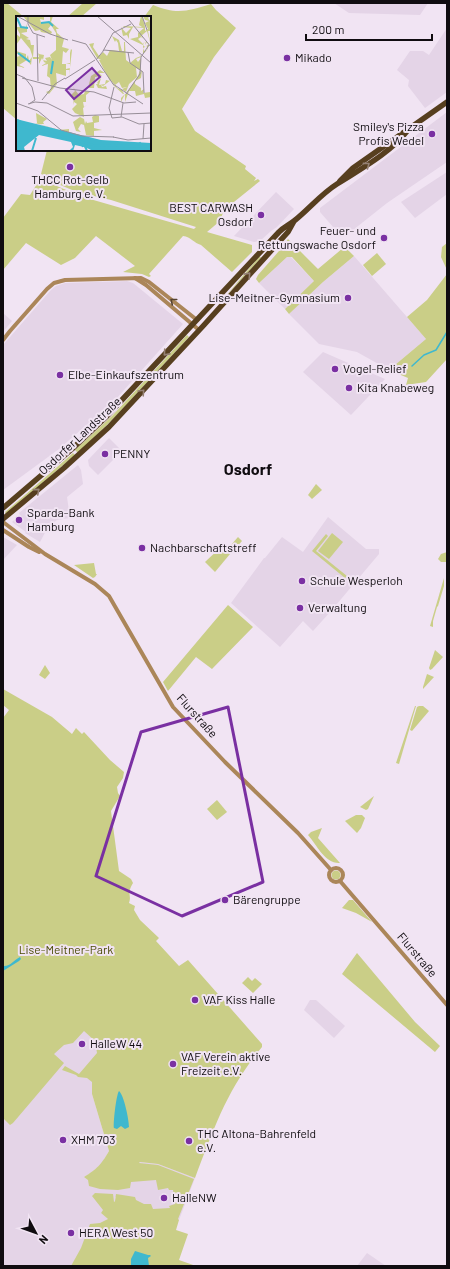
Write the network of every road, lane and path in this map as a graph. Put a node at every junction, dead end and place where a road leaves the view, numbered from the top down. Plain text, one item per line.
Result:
1 (447, 102) edge
2 (294, 221) junction
3 (134, 278) junction
4 (196, 320) junction
5 (192, 324) junction
6 (199, 330) junction
7 (3, 340) edge
8 (3, 508) edge
9 (3, 520) edge
10 (3, 530) edge
11 (45, 554) junction
12 (331, 870) junction
13 (340, 881) junction
14 (447, 1005) edge

1 - 2 main road, Osdorfer Landstraße
2 - 4 main road, Osdorfer Landstraße
6 -> 2 main road, Osdorfer Landstraße
4 -> 3 street
3 - 5 street
3 - 7 street
4 - 5 main road, Osdorfer Landstraße
5 - 6 street
5 -> 8 main road, Osdorfer Landstraße
9 -> 6 main road, Osdorfer Landstraße
9 - 11 street, Flurstraße
10 - 11 street, Flurstraße
11 - 12 street, Flurstraße
12 - 13 street, Flurstraße
12 - 13 street, Flurstraße
13 - 14 street, Flurstraße

